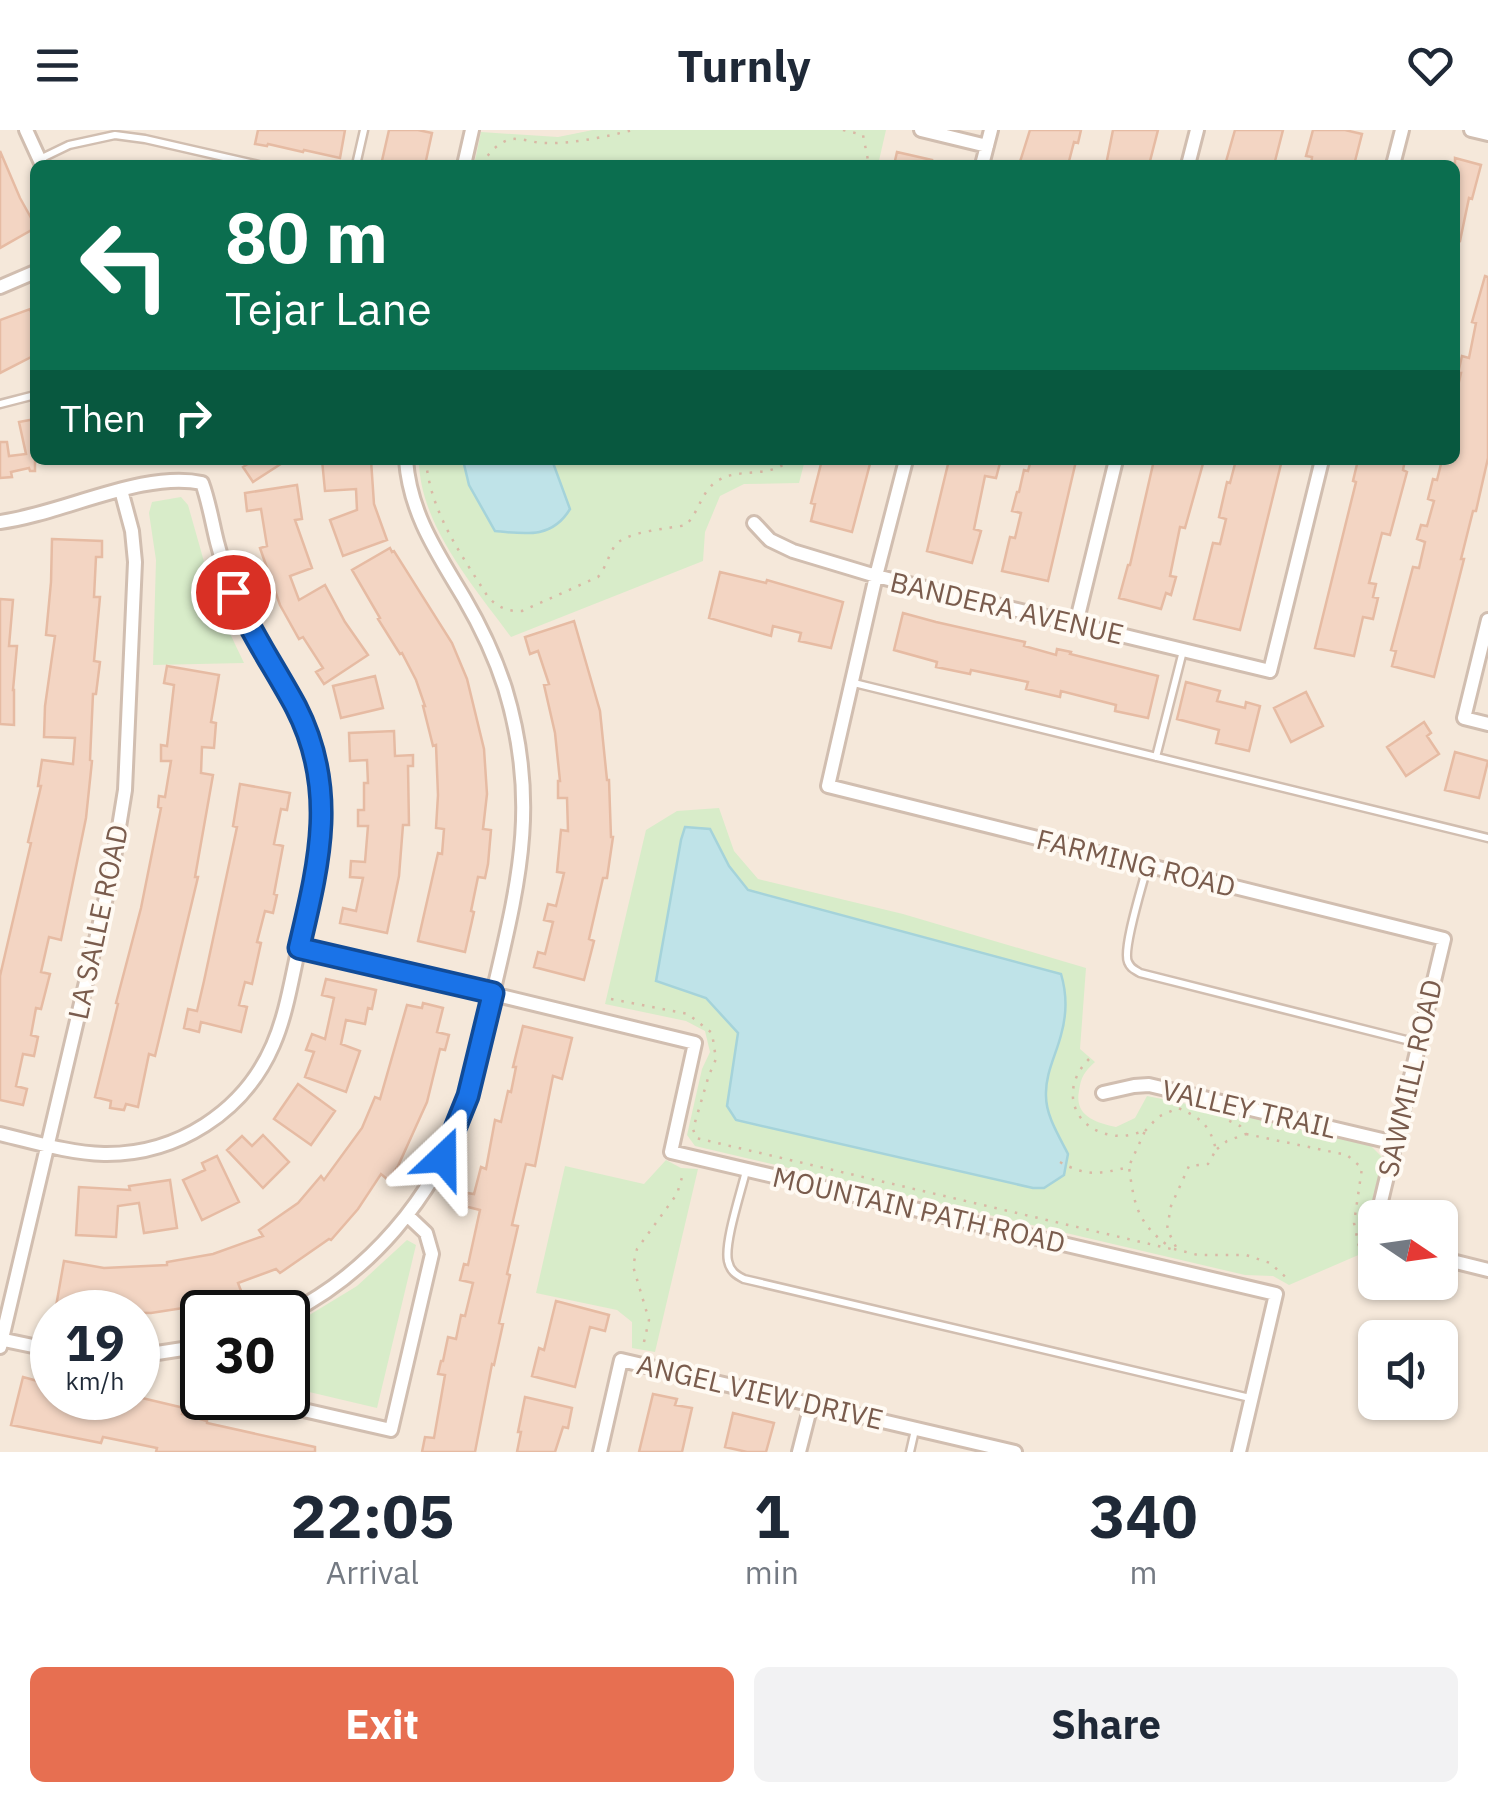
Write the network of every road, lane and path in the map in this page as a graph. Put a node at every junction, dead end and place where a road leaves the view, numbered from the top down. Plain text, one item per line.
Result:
1 (26, 130) edge
2 (364, 130) edge
3 (472, 130) edge
4 (632, 130) edge
5 (844, 130) edge
6 (921, 130) edge
7 (991, 130) edge
8 (1197, 130) edge
9 (1402, 130) edge
10 (1471, 130) edge
11 (1488, 134) edge
12 (987, 146) junction
13 (40, 160) edge
14 (44, 160) edge
15 (237, 160) edge
16 (357, 160) edge
17 (465, 160) edge
18 (484, 160) edge
19 (868, 160) edge
20 (983, 160) edge
21 (1189, 160) edge
22 (1395, 160) edge
23 (30, 274) edge
24 (0, 287) edge
25 (30, 396) edge
26 (0, 404) edge
27 (407, 465) edge
28 (426, 465) edge
29 (783, 465) edge
30 (905, 465) edge
31 (1115, 465) edge
32 (1321, 465) edge
33 (121, 490) junction
34 (0, 522) edge
35 (754, 523) dead end
36 (876, 576) junction
37 (1488, 620) edge
38 (1076, 624) junction
39 (1183, 650) junction
40 (852, 683) junction
41 (1488, 724) edge
42 (1156, 757) junction
43 (1488, 838) edge
44 (1148, 866) junction
45 (1444, 939) joint
46 (299, 948) junction
47 (493, 993) junction
48 (612, 999) dead end
49 (1418, 1043) junction
50 (1089, 1058) dead end
51 (1103, 1093) dead end
52 (1178, 1108) junction
53 (1189, 1108) dead end
54 (1222, 1118) dead end
55 (1145, 1131) junction
56 (0, 1134) edge
57 (1246, 1134) junction
58 (1395, 1143) junction
59 (48, 1145) junction
60 (1216, 1150) junction
61 (1060, 1162) dead end
62 (1129, 1168) junction
63 (747, 1170) junction
64 (683, 1174) dead end
65 (1381, 1200) edge
66 (407, 1215) junction
67 (1358, 1241) edge
68 (1171, 1249) junction
69 (1178, 1250) junction
70 (1458, 1262) edge
71 (1488, 1270) edge
72 (1290, 1282) dead end
73 (310, 1301) edge
74 (1, 1342) edge
75 (644, 1342) dead end
76 (30, 1347) edge
77 (1252, 1399) junction
78 (810, 1405) junction
79 (310, 1412) edge
80 (915, 1429) junction
81 (600, 1452) edge
82 (799, 1452) edge
83 (910, 1452) edge
84 (1015, 1452) edge
85 (1239, 1452) edge

1 - 13 street
2 - 16 lane
3 - 17 street
4 - 18 path
5 - 19 path
6 - 12 street
7 - 12 street
8 - 21 street
9 - 22 street
10 - 11 street
12 - 20 street
14 - 15 lane
23 - 24 street
25 - 26 lane
27 - 47 street
28 - 29 path
30 - 36 street
31 - 38 street
32 - 39 street, BANDERA AVENUE
33 - 34 street
33 - 46 street
33 - 59 street, LA SALLE ROAD
35 - 36 street, BANDERA AVENUE
36 - 38 street, BANDERA AVENUE
36 - 40 street
37 - 41 street
38 - 39 street, BANDERA AVENUE
39 - 42 lane
40 - 42 lane
40 - 44 street, FARMING ROAD
42 - 43 lane
44 - 45 street, FARMING ROAD
44 - 49 lane
45 - 49 street, SAWMILL ROAD
46 - 47 street
46 - 59 street
47 - 63 street, MOUNTAIN PATH ROAD
47 - 66 street
48 - 68 path
49 - 58 street, SAWMILL ROAD
50 - 55 path
51 - 58 street, VALLEY TRAIL
52 - 53 path
52 - 55 path
52 - 60 path
54 - 57 path
55 - 62 path
56 - 59 street
57 - 60 path
57 - 67 path
58 - 65 street, SAWMILL ROAD
59 - 74 street, LA SALLE ROAD
60 - 69 path
61 - 62 path
62 - 68 path
63 - 77 lane
63 - 77 street, MOUNTAIN PATH ROAD
64 - 75 path
66 - 73 street
66 - 79 street
68 - 69 path
69 - 72 path
70 - 71 street
74 - 76 street
77 - 85 street
78 - 80 street, ANGEL VIEW DRIVE
78 - 81 street, ANGEL VIEW DRIVE
78 - 82 street
80 - 83 lane
80 - 84 street, ANGEL VIEW DRIVE

